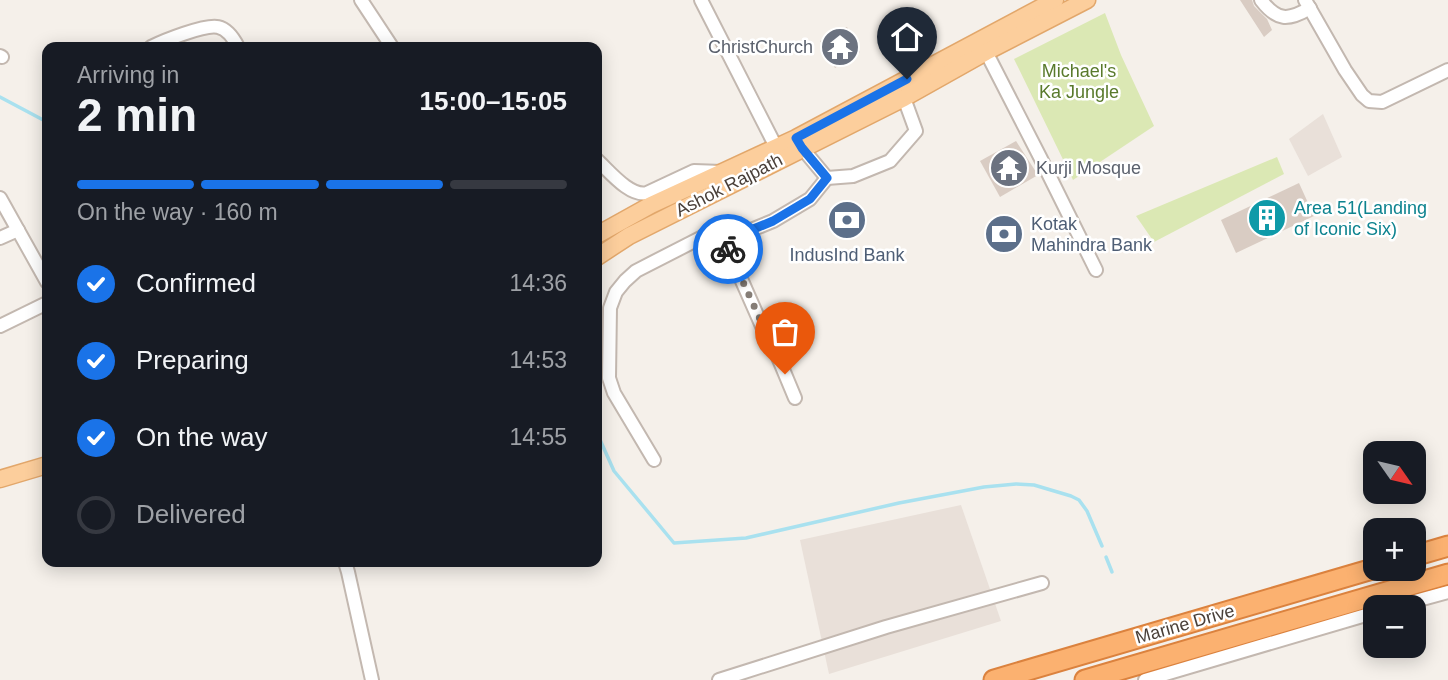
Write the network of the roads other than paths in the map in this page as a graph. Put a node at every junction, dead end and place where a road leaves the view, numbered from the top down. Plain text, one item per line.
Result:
1 (361, 0) edge
2 (701, 0) edge
3 (1087, 0) edge
4 (1261, 0) edge
5 (1308, 4) edge
6 (1048, 6) edge
7 (165, 42) edge
8 (235, 42) edge
9 (389, 42) edge
10 (983, 46) junction
11 (1448, 70) edge
12 (904, 97) junction
13 (834, 125) junction
14 (799, 143) junction
15 (774, 153) junction
16 (602, 165) edge
17 (722, 173) junction
18 (827, 178) junction
19 (0, 198) edge
20 (18, 230) junction
21 (602, 232) edge
22 (0, 239) edge
23 (729, 241) junction
24 (602, 254) edge
25 (1096, 270) dead end
26 (42, 273) edge
27 (42, 305) edge
28 (0, 326) edge
29 (795, 398) dead end
30 (654, 460) dead end
31 (42, 466) edge
32 (0, 479) edge
33 (1448, 546) edge
34 (1426, 552) edge
35 (346, 567) edge
36 (1363, 572) edge
37 (1448, 574) edge
38 (1042, 583) dead end
39 (1448, 592) edge
40 (1426, 598) edge
41 (1363, 616) edge
42 (372, 680) edge
43 (719, 680) edge
44 (994, 680) edge
45 (1085, 680) edge
46 (1145, 680) edge

1 - 9 street
2 - 15 street
3 - 6 main road, Ashok Rajpath
4 - 5 street
5 - 11 street
6 - 10 main road, Ashok Rajpath
7 - 8 street
10 - 12 main road, Ashok Rajpath
10 - 13 main road, Ashok Rajpath
10 - 25 street
12 - 13 main road, Ashok Rajpath
12 - 18 street
13 - 14 main road, Ashok Rajpath
14 - 15 main road, Ashok Rajpath
14 - 18 street
15 - 17 main road, Ashok Rajpath
15 - 24 main road, Ashok Rajpath
16 - 17 street
17 - 21 main road, Ashok Rajpath
18 - 23 street
19 - 20 street
20 - 22 street
20 - 26 street
23 - 29 street
23 - 30 street
27 - 28 street
31 - 32 main road
33 - 34 highway
35 - 42 street
36 - 44 highway, Marine Drive
37 - 45 highway, Marine Drive
38 - 43 street
39 - 40 street
41 - 46 street

